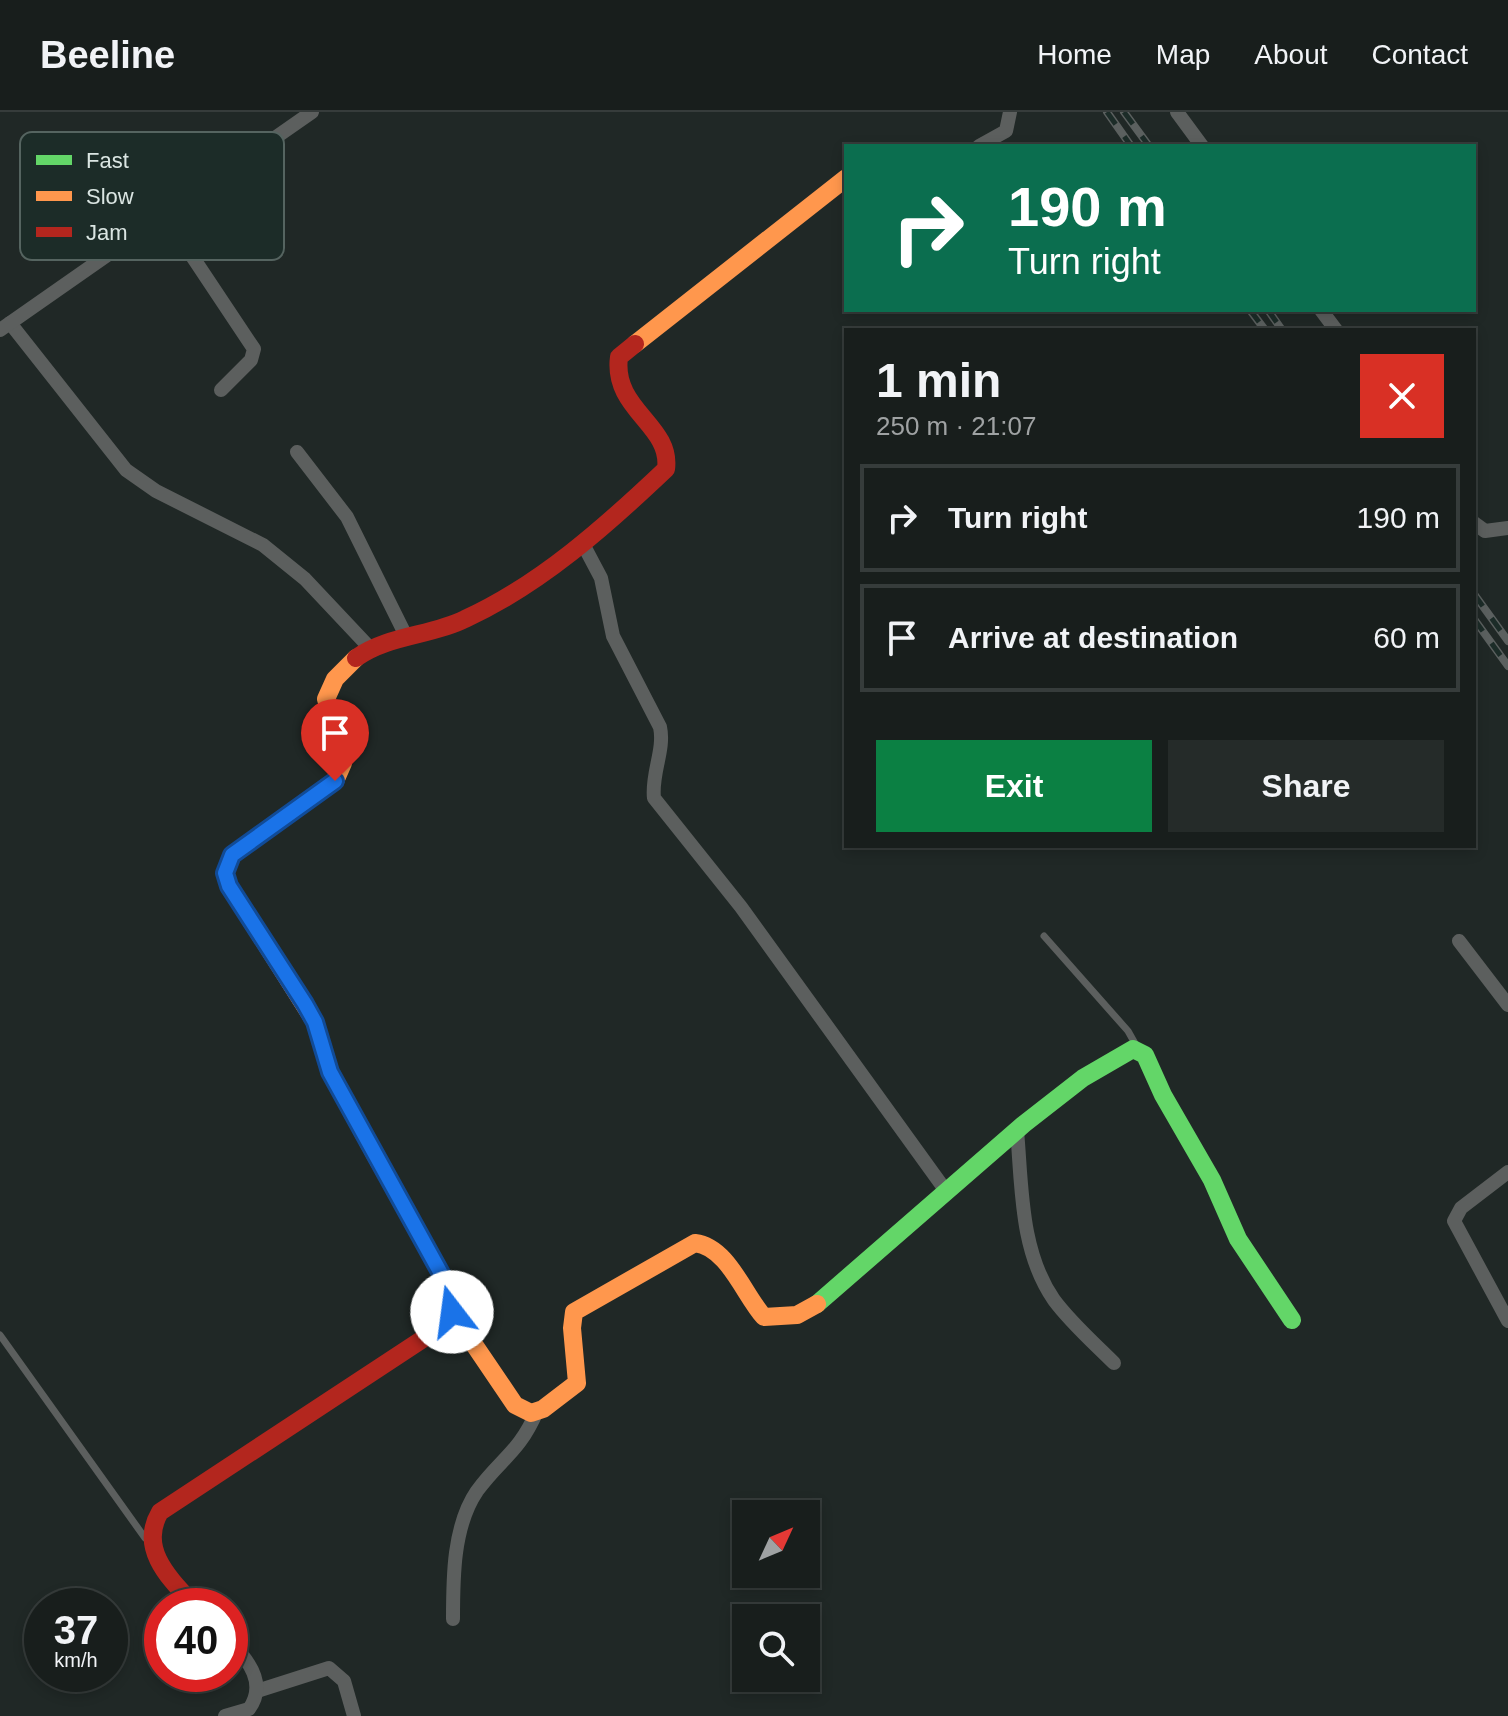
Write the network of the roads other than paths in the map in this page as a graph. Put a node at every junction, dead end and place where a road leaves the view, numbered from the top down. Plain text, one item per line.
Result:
1 (312, 112) edge
2 (1010, 112) edge
3 (1177, 112) edge
4 (283, 132) edge
5 (983, 144) edge
6 (1201, 144) edge
7 (844, 180) edge
8 (99, 260) edge
9 (195, 260) edge
10 (5, 326) edge
11 (221, 390) dead end
12 (297, 452) dead end
13 (1476, 524) edge
14 (1508, 528) edge
15 (583, 544) junction
16 (407, 638) junction
17 (369, 647) junction
18 (1044, 936) dead end
19 (1459, 941) dead end
20 (1508, 1005) edge
21 (1138, 1050) junction
22 (1017, 1130) junction
23 (1508, 1172) edge
24 (946, 1191) junction
25 (452, 1312) junction
26 (1292, 1320) dead end
27 (1508, 1321) edge
28 (0, 1335) edge
29 (1114, 1363) dead end
30 (537, 1411) junction
31 (149, 1543) junction
32 (178, 1588) edge
33 (453, 1619) dead end
34 (248, 1662) edge
35 (257, 1691) junction
36 (225, 1716) edge
37 (354, 1716) edge

1 - 4 street
2 - 5 street
3 - 6 street
7 - 15 street
8 - 10 street
9 - 11 street
10 - 17 street
12 - 16 street
13 - 14 street
15 - 16 street
15 - 24 street
16 - 17 street
17 - 25 street
18 - 21 lane
19 - 20 street
21 - 22 street
21 - 26 street
22 - 24 street
22 - 29 street
23 - 27 street
24 - 30 street
25 - 30 street
25 - 31 street
28 - 31 lane
30 - 33 street
31 - 32 street
34 - 35 street
35 - 36 street
35 - 37 street

